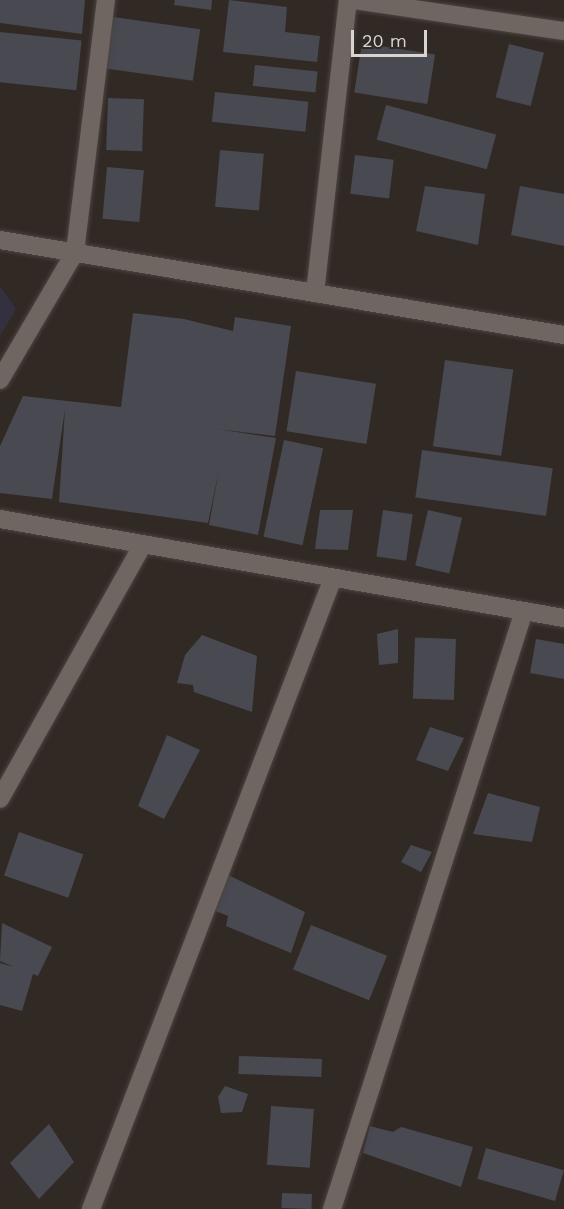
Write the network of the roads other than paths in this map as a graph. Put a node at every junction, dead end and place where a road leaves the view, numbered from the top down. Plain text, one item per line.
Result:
1 (106, 0) edge
2 (348, 0) edge
3 (353, 0) edge
4 (564, 31) edge
5 (0, 240) edge
6 (75, 252) junction
7 (315, 293) junction
8 (564, 336) edge
9 (0, 380) edge
10 (0, 519) edge
11 (143, 544) junction
12 (333, 578) junction
13 (524, 611) junction
14 (564, 618) edge
15 (0, 800) edge
16 (91, 1209) edge
17 (332, 1209) edge

1 - 6 street
2 - 7 street
3 - 4 street
5 - 6 street
6 - 7 street
6 - 9 street
7 - 8 street
10 - 11 street
11 - 12 street
11 - 15 street
12 - 13 street
12 - 16 street
13 - 14 street
13 - 17 street

